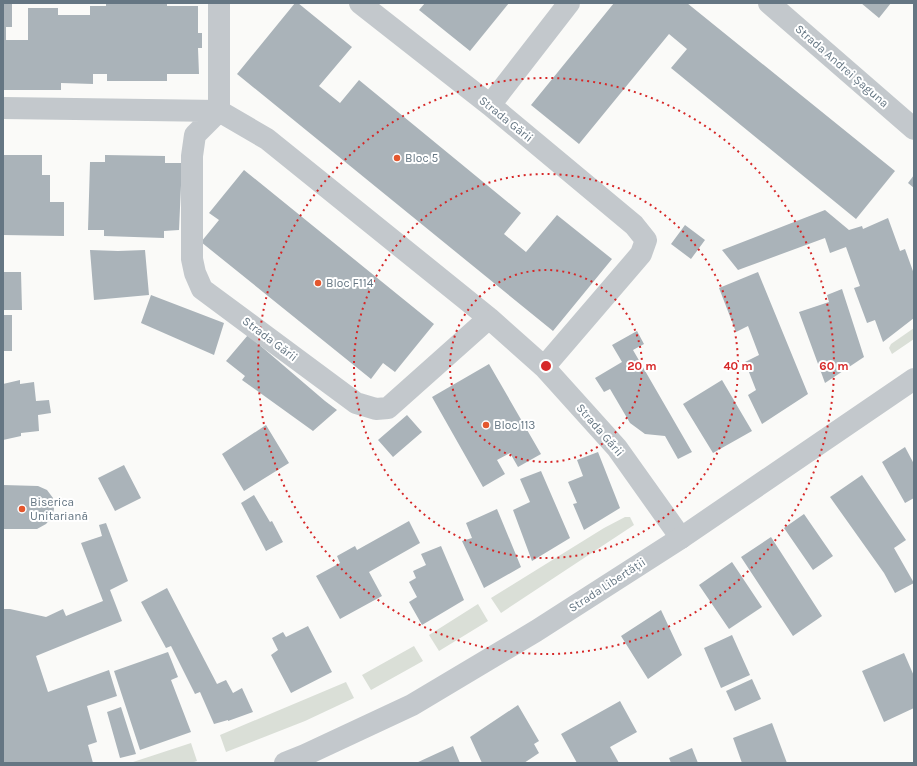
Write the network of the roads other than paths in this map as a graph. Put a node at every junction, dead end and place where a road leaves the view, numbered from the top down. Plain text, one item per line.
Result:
1 (219, 3) edge
2 (360, 3) edge
3 (569, 3) edge
4 (769, 3) edge
5 (490, 105) junction
6 (3, 108) edge
7 (219, 111) junction
8 (914, 129) edge
9 (488, 318) junction
10 (544, 367) junction
11 (914, 379) edge
12 (681, 538) junction
13 (284, 763) edge

1 - 7 street
2 - 5 street, Strada Gării
3 - 5 street
4 - 8 street, Strada Andrei Șaguna
5 - 10 street, Strada Gării
6 - 7 street, Strada Gării
7 - 9 street, Strada Gării
7 - 9 street, Strada Gării
9 - 10 street, Strada Gării
10 - 12 street, Strada Gării
11 - 12 street, Strada Libertății
12 - 13 street, Strada Libertății

